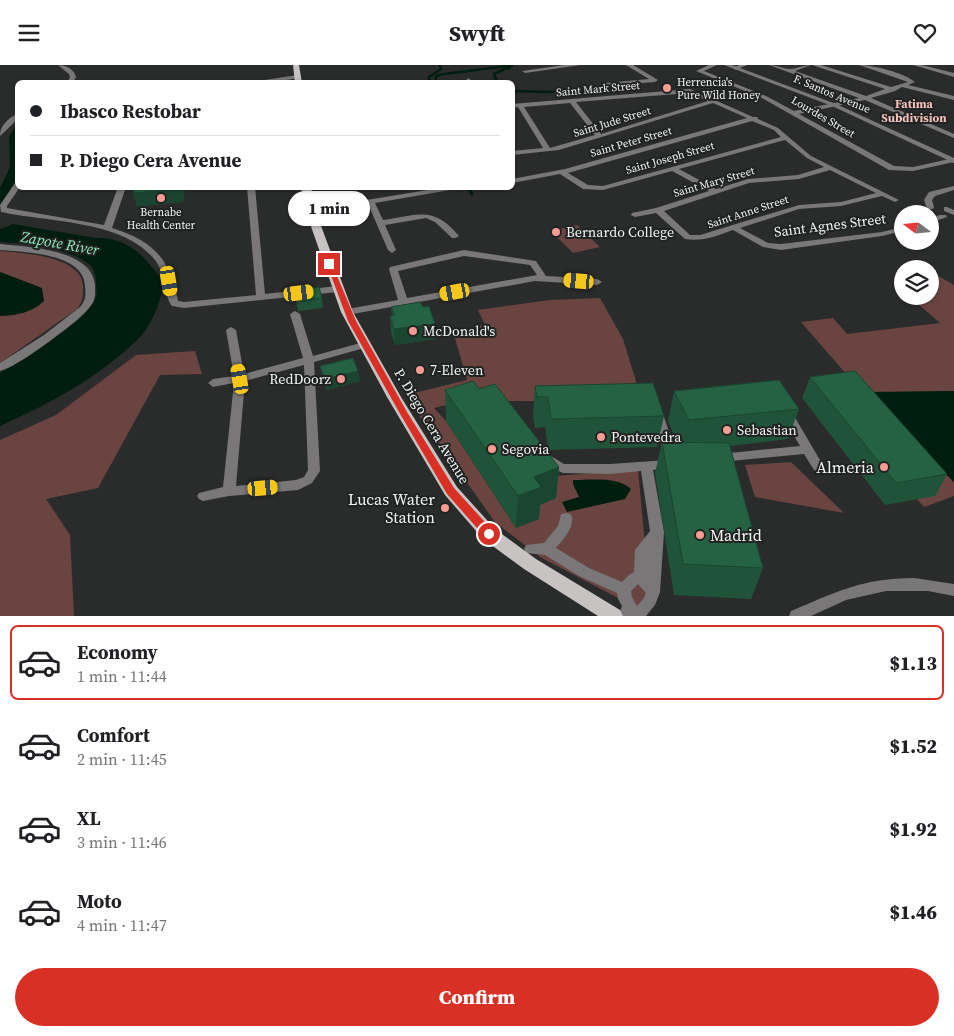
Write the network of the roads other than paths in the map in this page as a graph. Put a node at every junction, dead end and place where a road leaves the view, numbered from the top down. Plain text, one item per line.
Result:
1 (61, 65) edge
2 (296, 65) edge
3 (578, 65) edge
4 (629, 65) edge
5 (714, 65) edge
6 (727, 65) edge
7 (744, 65) edge
8 (772, 65) edge
9 (808, 65) edge
10 (815, 65) edge
11 (862, 65) edge
12 (916, 65) edge
13 (954, 67) edge
14 (736, 68) junction
15 (525, 71) dead end
16 (791, 71) junction
17 (942, 72) junction
18 (954, 75) edge
19 (72, 80) edge
20 (298, 80) edge
21 (606, 85) dead end
22 (904, 86) junction
23 (893, 90) junction
24 (866, 98) junction
25 (954, 98) edge
26 (572, 101) junction
27 (716, 101) junction
28 (520, 105) junction
29 (834, 105) junction
30 (515, 106) edge
31 (795, 113) junction
32 (15, 118) edge
33 (755, 118) junction
34 (952, 132) edge
35 (0, 134) edge
36 (599, 136) junction
37 (787, 137) junction
38 (548, 150) junction
39 (515, 153) edge
40 (954, 160) edge
41 (829, 168) junction
42 (673, 169) junction
43 (562, 172) junction
44 (515, 180) edge
45 (954, 188) edge
46 (15, 189) edge
47 (121, 190) edge
48 (250, 190) edge
49 (307, 190) edge
50 (444, 190) edge
51 (716, 192) junction
52 (883, 194) junction
53 (895, 200) dead end
54 (370, 201) junction
55 (929, 205) edge
56 (658, 210) junction
57 (311, 211) junction
58 (635, 215) dead end
59 (381, 223) junction
60 (735, 228) junction
61 (107, 229) junction
62 (894, 231) edge
63 (455, 236) dead end
64 (0, 247) edge
65 (392, 250) dead end
66 (543, 278) junction
67 (597, 282) dead end
68 (338, 289) junction
69 (261, 297) junction
70 (403, 301) junction
71 (347, 312) junction
72 (294, 314) dead end
73 (231, 330) dead end
74 (364, 345) junction
75 (309, 360) junction
76 (0, 369) edge
77 (240, 379) junction
78 (213, 383) dead end
79 (780, 401) edge
80 (656, 410) edge
81 (808, 449) junction
82 (541, 450) edge
83 (711, 459) edge
84 (646, 467) junction
85 (818, 467) dead end
86 (229, 491) junction
87 (203, 496) dead end
88 (566, 518) dead end
89 (658, 532) junction
90 (531, 549) dead end
91 (547, 549) junction
92 (641, 578) junction
93 (624, 589) junction
94 (954, 590) edge
95 (653, 592) junction
96 (628, 615) edge
97 (796, 616) edge

1 - 19 street
2 - 20 main road
3 - 15 street
4 - 21 street
5 - 31 street, Lourdes Street
6 - 14 street, F. Santos Avenue
7 - 14 street
8 - 16 street
9 - 16 street
10 - 23 street
11 - 22 street
12 - 17 street
13 - 17 street
14 - 29 street, F. Santos Avenue
16 - 24 street
17 - 18 street
22 - 23 street
22 - 25 street
23 - 24 street
24 - 29 street
24 - 34 street
26 - 27 street, Saint Mark Street
26 - 28 street, Saint Mark Street
26 - 36 street
27 - 33 street
27 - 36 street, Saint Jude Street
28 - 30 street, Saint Mark Street
28 - 38 street
29 - 31 street
29 - 40 street, F. Santos Avenue
31 - 40 street, Lourdes Street
32 - 35 street
33 - 37 street
33 - 43 street, Saint Peter Street
36 - 38 street, Saint Jude Street
37 - 41 street
37 - 42 street, Saint Joseph Street
38 - 39 street, Saint Jude Street
41 - 51 street, Saint Mary Street
41 - 52 street
42 - 43 street, Saint Joseph Street
42 - 51 street
43 - 44 street, Saint Peter Street
45 - 55 street
46 - 61 street
47 - 61 street
48 - 69 street
49 - 57 main road, P. Diego Cera Avenue
50 - 54 street
51 - 56 street, Saint Mary Street
52 - 53 street
52 - 60 street, Saint Anne Street
54 - 57 street
54 - 59 street
56 - 58 street, Saint Mary Street
56 - 60 street, Saint Anne Street
57 - 68 main road, P. Diego Cera Avenue
59 - 63 street
59 - 65 street
60 - 62 street, Saint Agnes Street
61 - 69 street
64 - 76 street
66 - 67 street
66 - 70 street
66 - 70 street
68 - 69 street
68 - 71 main road, P. Diego Cera Avenue
70 - 71 street
71 - 74 main road, P. Diego Cera Avenue
72 - 75 street
73 - 77 street
74 - 75 street
74 - 96 main road, P. Diego Cera Avenue
75 - 77 street
75 - 86 street
77 - 78 street
77 - 86 street
79 - 81 street
80 - 84 street
81 - 83 street
81 - 85 street
82 - 84 street
84 - 89 street
86 - 87 street
88 - 91 street
89 - 92 street
89 - 95 street
90 - 91 street
91 - 93 street
92 - 93 street
92 - 95 street
93 - 96 street
94 - 97 street
95 - 96 street

